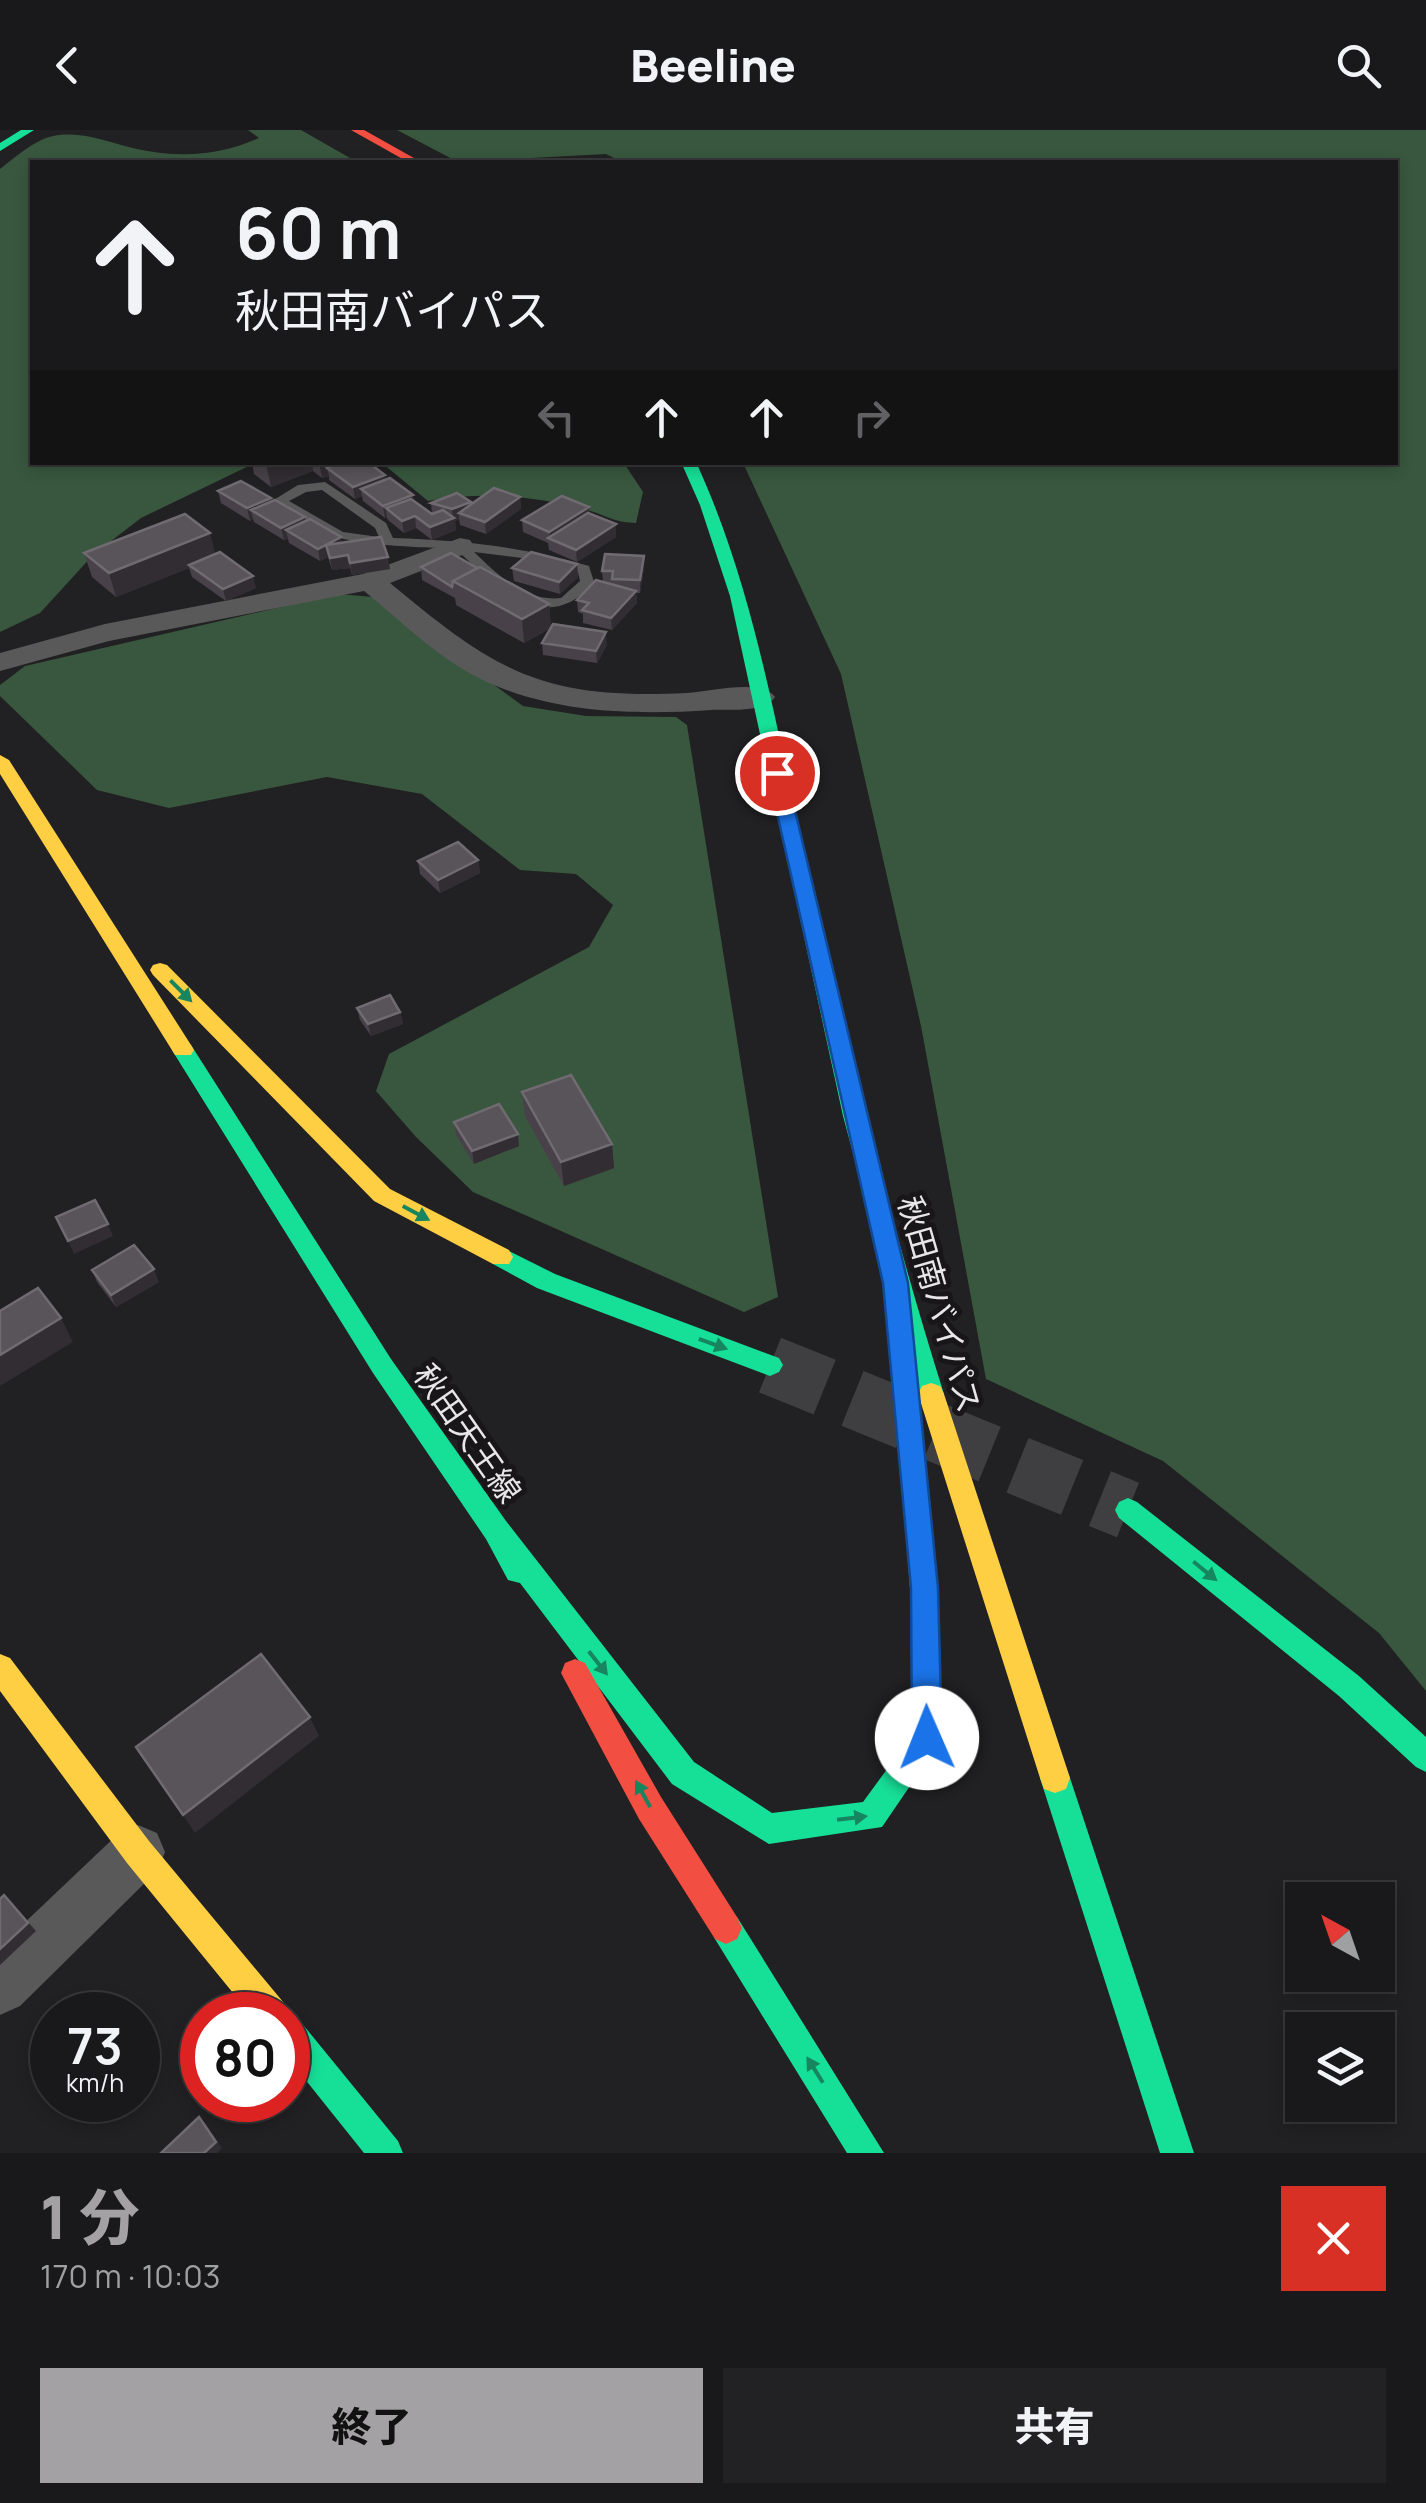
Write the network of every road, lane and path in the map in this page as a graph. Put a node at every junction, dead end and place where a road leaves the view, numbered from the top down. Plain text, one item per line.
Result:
1 (30, 130) edge
2 (356, 130) edge
3 (0, 148) edge
4 (411, 160) edge
5 (690, 465) edge
6 (388, 541) junction
7 (460, 546) junction
8 (370, 581) junction
9 (0, 662) edge
10 (760, 697) junction
11 (0, 760) edge
12 (88, 897) junction
13 (896, 1283) junction
14 (770, 1365) tunnel mouth
15 (1128, 1510) tunnel mouth
16 (496, 1530) junction
17 (0, 1668) edge
18 (1426, 1757) edge
19 (138, 1852) junction
20 (0, 1986) edge
21 (253, 1992) edge
22 (310, 2060) edge
23 (386, 2153) edge
24 (866, 2153) edge
25 (1176, 2153) edge

1 - 3 main road
2 - 4 main road
5 - 10 main road, 秋田南バイパス
6 - 6 lane
6 - 7 lane
7 - 7 lane
7 - 8 street
8 - 9 street
8 - 10 street
10 - 13 main road, 秋田南バイパス
11 - 12 main road, 秋田天王線
12 -> 14 main road
12 - 16 main road, 秋田天王線
16 -> 13 main road
13 - 25 main road, 秋田南バイパス
15 -> 18 main road
24 -> 16 main road, 秋田天王線
17 - 19 main road
19 - 20 street
19 - 21 main road
22 - 23 main road

